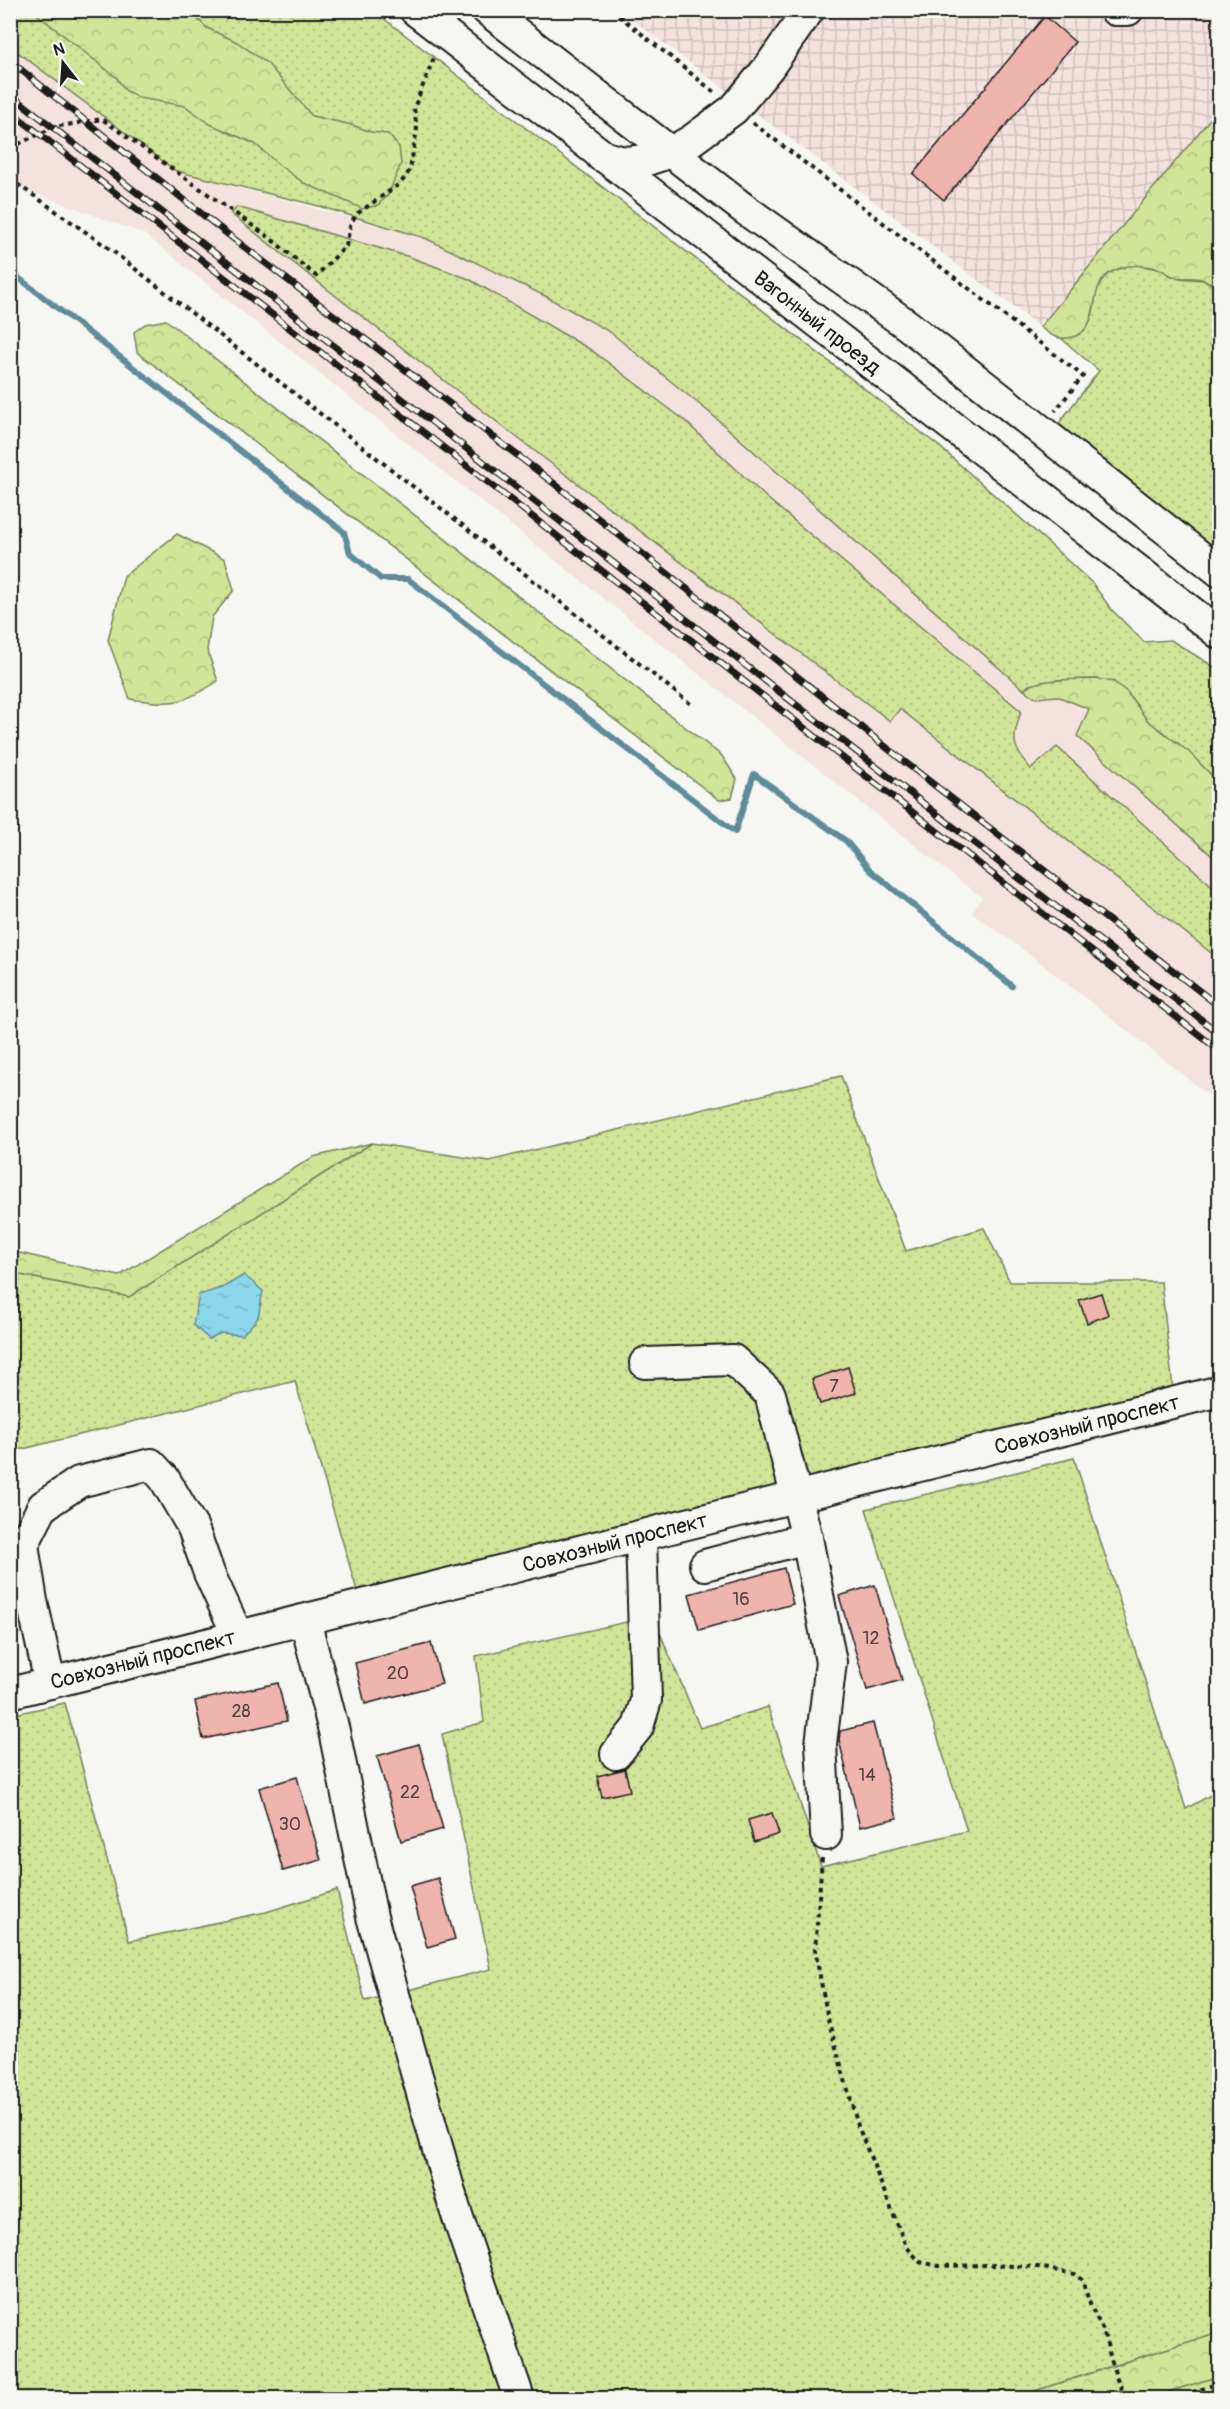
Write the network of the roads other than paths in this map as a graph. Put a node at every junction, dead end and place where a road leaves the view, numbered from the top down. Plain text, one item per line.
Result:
1 (415, 10) edge
2 (487, 10) edge
3 (809, 10) edge
4 (1115, 10) edge
5 (1128, 10) edge
6 (671, 152) junction
7 (601, 156) junction
8 (1220, 572) edge
9 (1220, 634) edge
10 (645, 1363) dead end
11 (1220, 1392) edge
12 (796, 1497) junction
13 (641, 1537) junction
14 (807, 1539) junction
15 (18, 1565) edge
16 (705, 1565) dead end
17 (304, 1620) junction
18 (238, 1636) junction
19 (50, 1683) junction
20 (10, 1693) edge
21 (616, 1754) dead end
22 (826, 1835) road end
23 (519, 2398) edge

1 - 7 street, Вагонный проезд
2 - 6 street
3 - 6 street
4 - 5 street
6 - 7 street
6 - 8 street
7 - 9 street, Вагонный проезд
10 - 12 street
11 - 12 street, Совхозный проспект
12 - 13 street, Совхозный проспект
12 - 14 street
13 - 17 street, Совхозный проспект
13 - 21 street
14 - 16 street
14 - 22 street
15 - 18 street
15 - 19 street
17 - 18 street, Совхозный проспект
17 - 23 street
18 - 19 street, Совхозный проспект
19 - 20 street, Совхозный проспект

